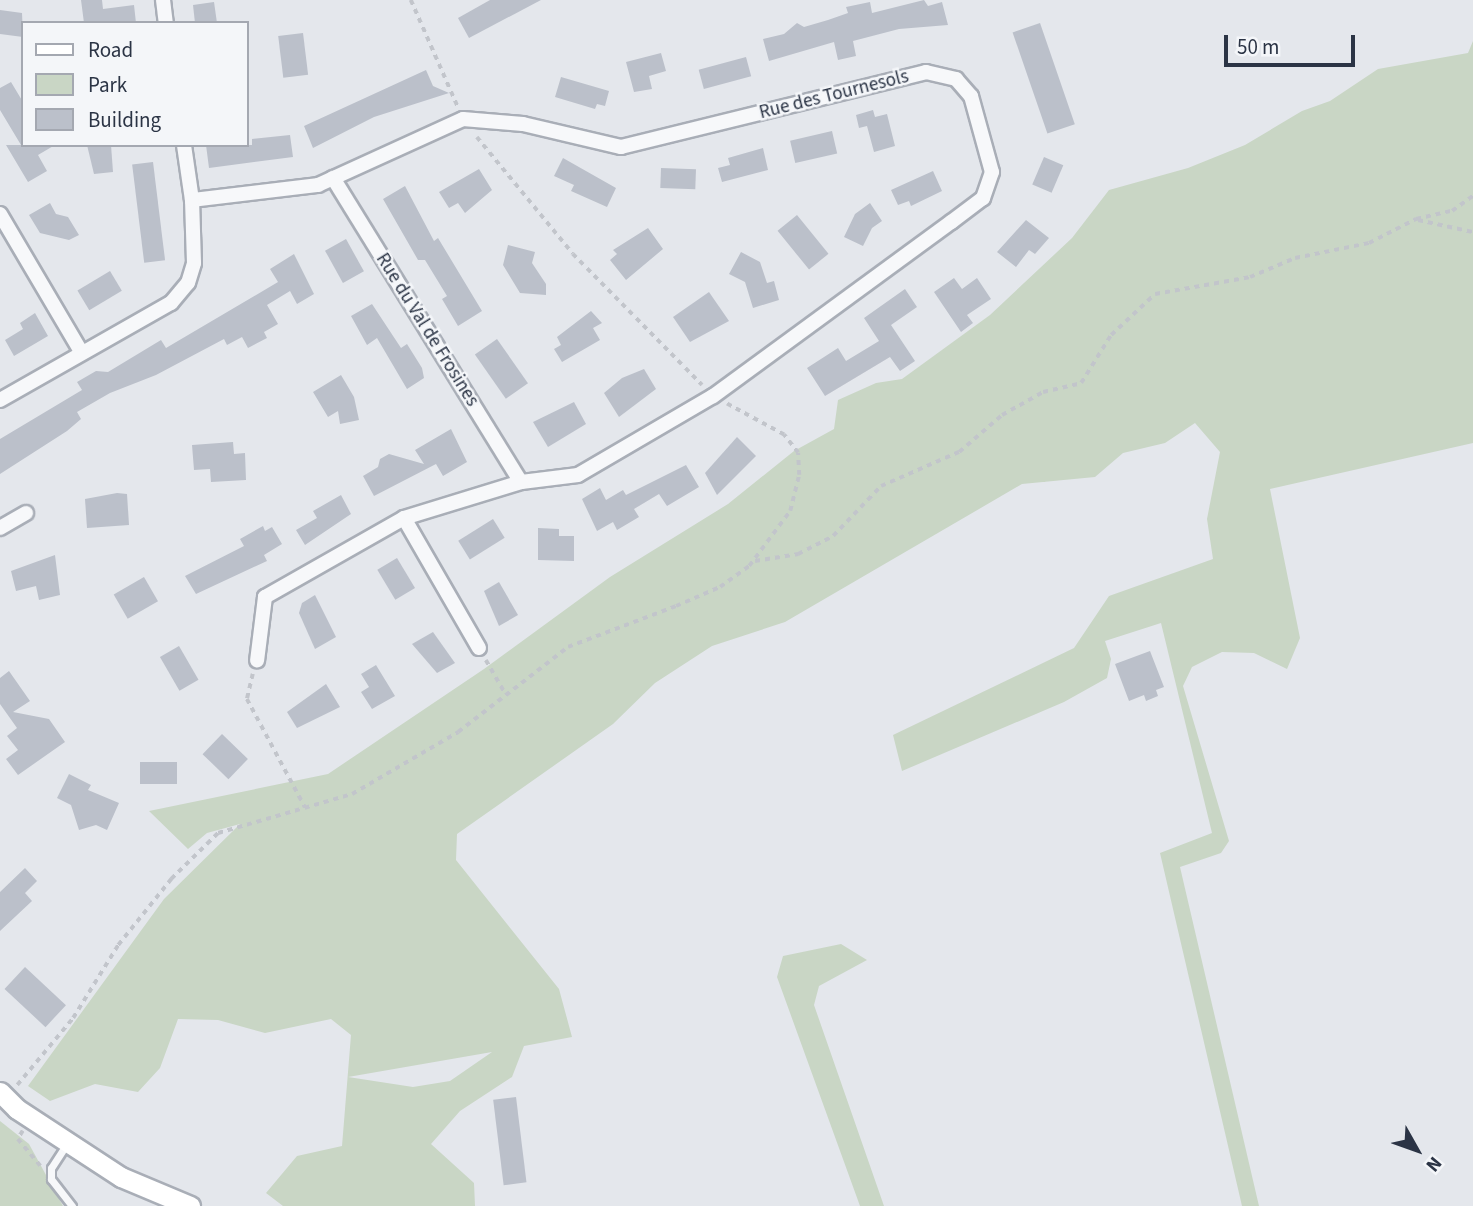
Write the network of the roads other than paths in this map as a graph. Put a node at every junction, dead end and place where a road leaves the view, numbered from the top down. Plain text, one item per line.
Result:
1 (163, 0) edge
2 (166, 21) edge
3 (184, 147) edge
4 (333, 178) junction
5 (192, 200) junction
6 (1, 217) edge
7 (82, 353) junction
8 (0, 400) edge
9 (521, 482) junction
10 (26, 513) dead end
11 (404, 518) junction
12 (0, 528) edge
13 (479, 648) road end
14 (257, 660) road end
15 (2, 1095) edge
16 (68, 1142) junction
17 (72, 1206) edge
18 (190, 1206) edge

1 - 2 street
3 - 5 street
4 - 5 street
4 - 9 street, Rue du Val de Frosines
4 - 9 street, Rue des Tournesols
5 - 7 street
6 - 7 street
7 - 8 street
9 - 11 street, Rue des Tournesols
10 - 12 street
11 - 13 street
11 - 14 street, Rue des Tournesols
15 - 16 main road
16 - 17 lane
16 - 18 main road

